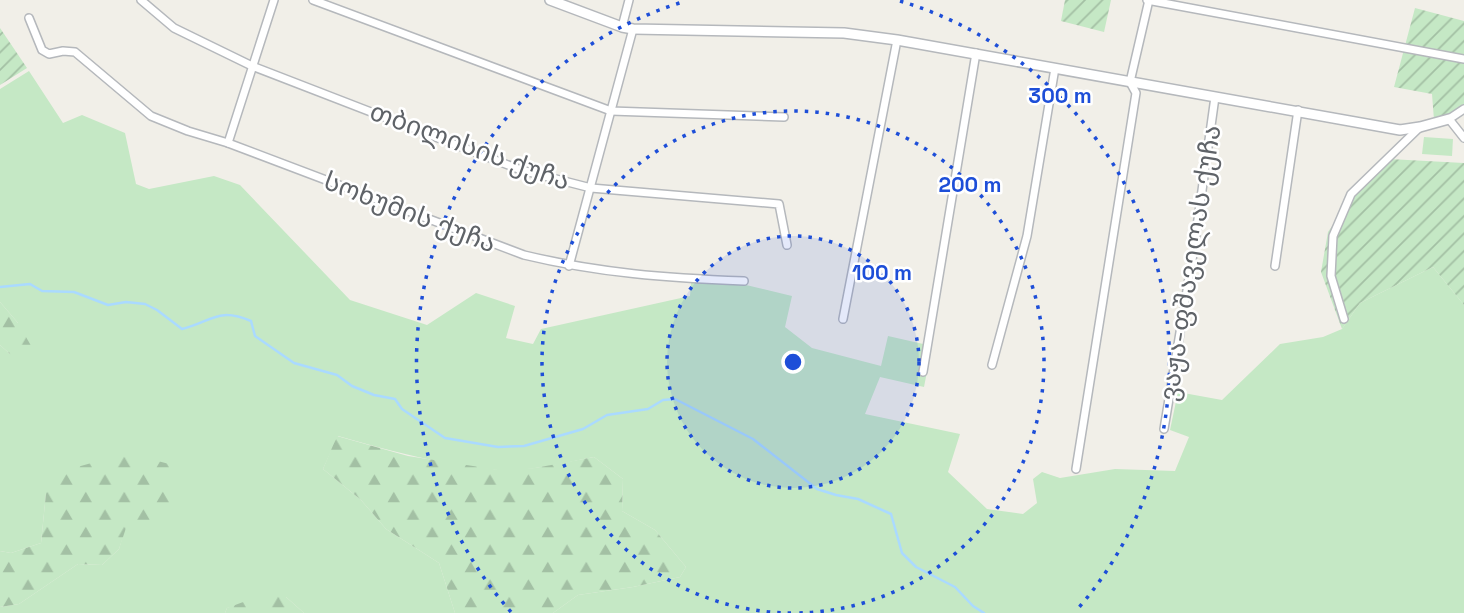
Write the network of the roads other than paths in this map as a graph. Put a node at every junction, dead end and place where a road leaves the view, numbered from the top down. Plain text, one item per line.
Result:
1 (141, 0) edge
2 (274, 0) edge
3 (313, 0) edge
4 (550, 0) edge
5 (629, 0) edge
6 (1148, 0) edge
7 (29, 18) dead end
8 (622, 27) junction
9 (633, 29) junction
10 (897, 40) junction
11 (976, 54) junction
12 (1464, 59) edge
13 (252, 66) junction
14 (1055, 68) junction
15 (1130, 82) junction
16 (1215, 97) junction
17 (1464, 109) edge
18 (1298, 110) junction
19 (611, 111) junction
20 (784, 117) dead end
21 (1449, 118) junction
22 (1420, 127) junction
23 (1464, 138) edge
24 (228, 143) junction
25 (591, 188) junction
26 (786, 245) dead end
27 (569, 266) junction
28 (1275, 266) dead end
29 (744, 281) dead end
30 (843, 318) dead end
31 (1344, 319) dead end
32 (992, 365) dead end
33 (923, 372) dead end
34 (1164, 429) dead end
35 (1076, 469) dead end

1 - 13 street, თბილისის ქუჩა
2 - 13 street
3 - 19 street
4 - 8 street
5 - 8 street
6 - 12 street
6 - 15 street
7 - 24 street, სოხუმის ქუჩა
8 - 9 street
9 - 10 street
9 - 19 street
10 - 11 street
10 - 30 street
11 - 14 street
11 - 33 street
13 - 24 street
13 - 25 street, თბილისის ქუჩა
14 - 15 street
14 - 32 street
15 - 16 street
15 - 35 street
16 - 18 street
16 - 34 street, ვაჟა-ფშაველას ქუჩა
17 - 21 street
18 - 22 street
18 - 28 street
19 - 20 street
19 - 25 street
21 - 22 street
21 - 23 street
22 - 31 street
24 - 27 street, სოხუმის ქუჩა
25 - 26 street, თბილისის ქუჩა
25 - 27 street
27 - 29 street, სოხუმის ქუჩა

